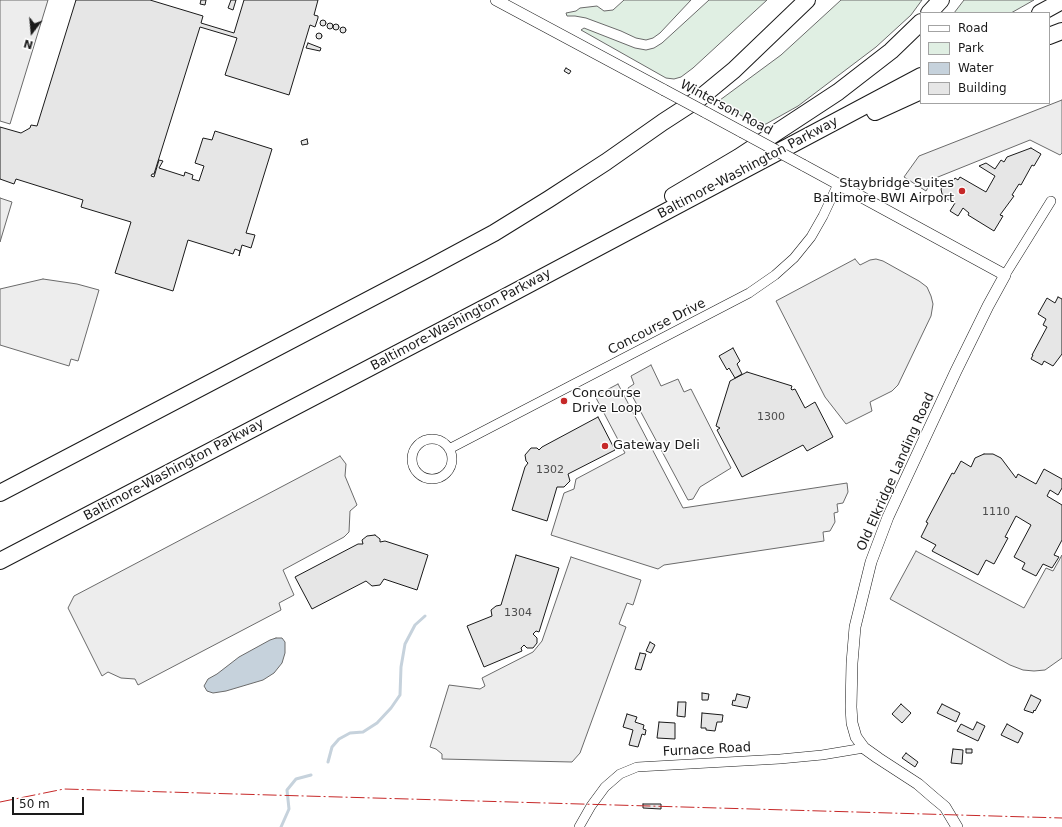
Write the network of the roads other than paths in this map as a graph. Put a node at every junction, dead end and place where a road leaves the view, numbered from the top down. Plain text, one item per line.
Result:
1 (496, 0) edge
2 (795, 0) edge
3 (807, 0) edge
4 (941, 0) edge
5 (1062, 1) edge
6 (930, 12) edge
7 (1042, 12) edge
8 (920, 23) edge
9 (1062, 31) edge
10 (1050, 36) edge
11 (920, 77) edge
12 (920, 91) edge
13 (663, 122) junction
14 (838, 184) junction
15 (1051, 201) dead end
16 (1005, 274) junction
17 (507, 296) junction
18 (336, 386) junction
19 (449, 449) junction
20 (0, 493) edge
21 (0, 561) edge
22 (864, 748) junction
23 (579, 827) edge
24 (958, 827) edge

1 - 14 street, Winterson Road, bridge
2 - 13 highway
3 - 13 highway
4 - 6 highway
5 - 7 highway
8 - 18 highway
9 - 10 highway
11 - 17 highway, Baltimore-Washington Parkway
12 - 17 highway
13 - 20 highway
14 - 16 street, Winterson Road
14 - 19 street, Concourse Drive
15 - 16 street, Old Elkridge Landing Road
16 - 22 street, Old Elkridge Landing Road
17 - 18 highway, Baltimore-Washington Parkway
18 - 21 highway, Baltimore-Washington Parkway
19 - 19 street
22 - 23 street, Furnace Road
22 - 24 street, Old Elkridge Landing Road

